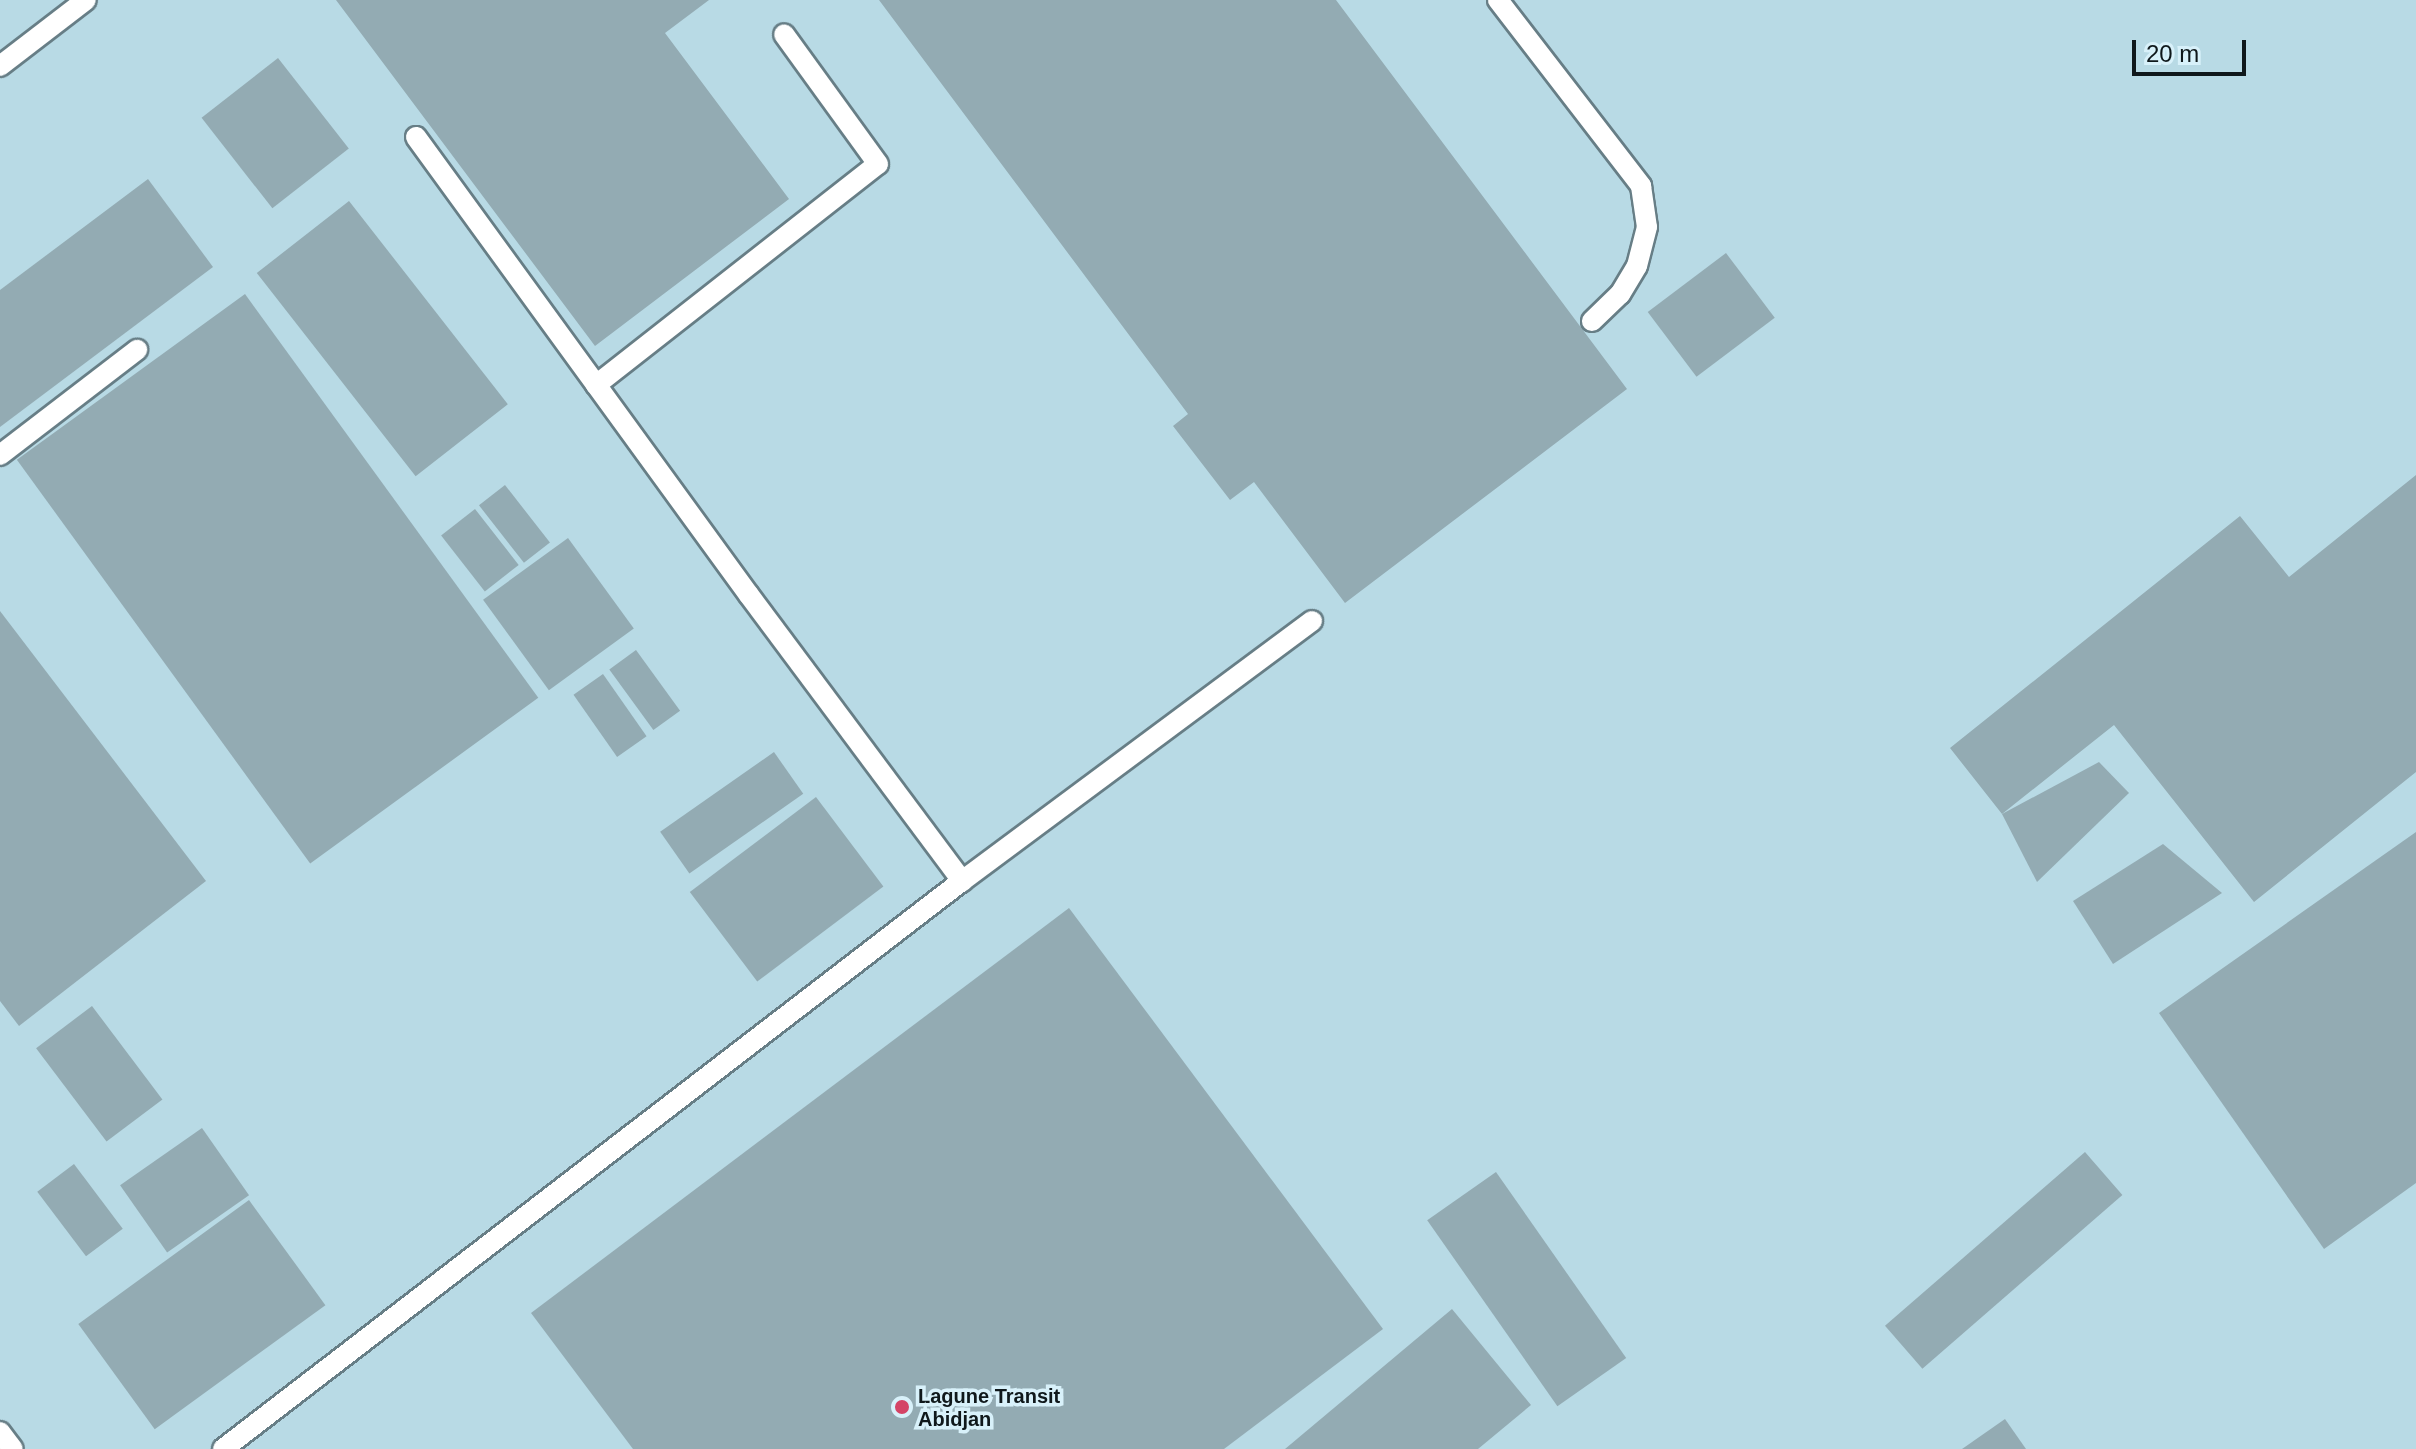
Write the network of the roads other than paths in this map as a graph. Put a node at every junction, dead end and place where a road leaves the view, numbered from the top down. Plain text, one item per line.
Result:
1 (86, 0) edge
2 (1498, 0) edge
3 (784, 34) dead end
4 (0, 66) edge
5 (416, 137) dead end
6 (1592, 321) dead end
7 (137, 350) dead end
8 (596, 385) junction
9 (0, 455) edge
10 (1312, 621) dead end
11 (962, 881) junction
12 (0, 1432) edge
13 (13, 1449) edge
14 (223, 1449) edge

1 - 4 lane
2 - 6 lane
3 - 8 lane
5 - 8 lane
7 - 9 lane
8 - 11 lane
10 - 11 lane
11 - 14 lane
12 - 13 lane

